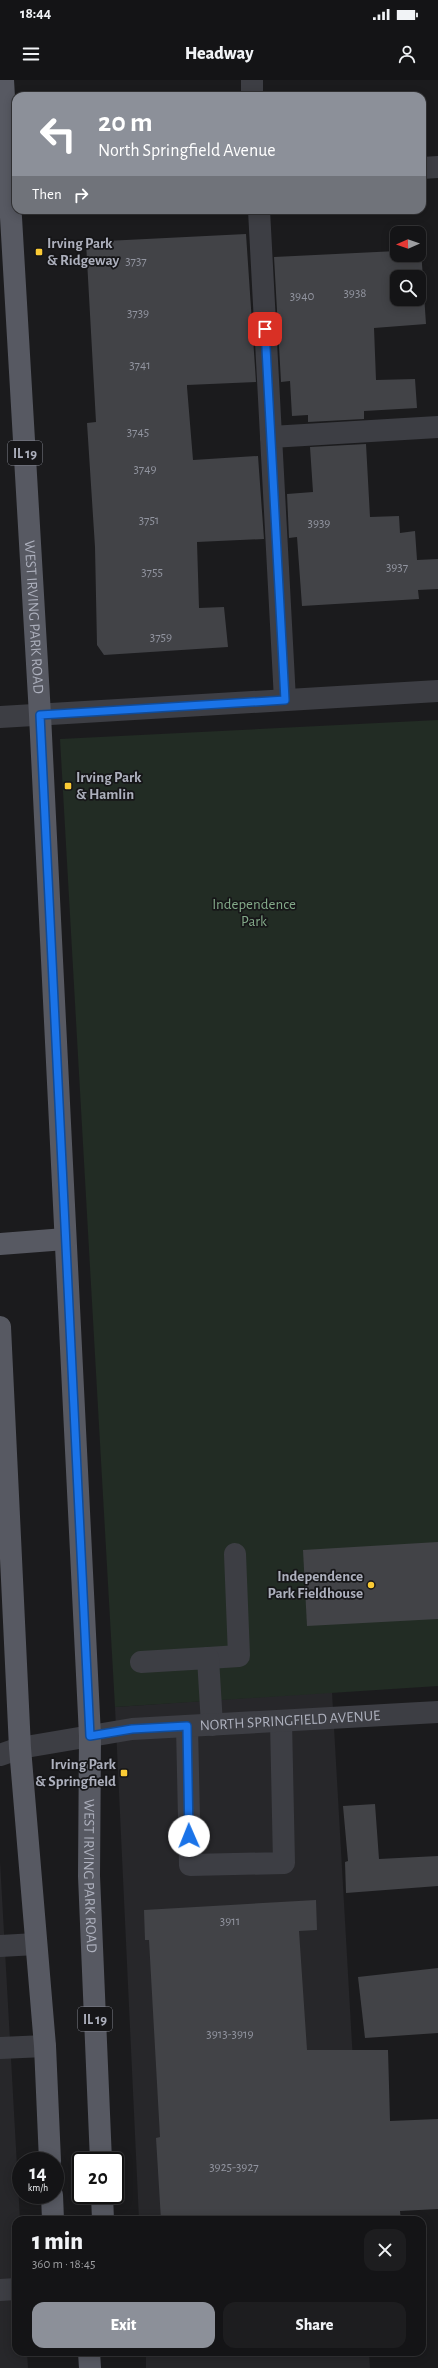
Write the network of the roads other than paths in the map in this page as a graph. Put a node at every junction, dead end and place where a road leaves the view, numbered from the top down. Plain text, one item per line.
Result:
1 (3, 80) edge
2 (252, 80) edge
3 (252, 92) edge
4 (438, 167) edge
5 (426, 168) edge
6 (8, 191) edge
7 (259, 214) edge
8 (438, 427) edge
9 (271, 437) junction
10 (438, 691) edge
11 (285, 700) junction
12 (40, 715) junction
13 (0, 717) edge
14 (65, 1239) junction
15 (0, 1244) edge
16 (0, 1327) edge
17 (235, 1554) dead end
18 (208, 1658) junction
19 (141, 1662) dead end
20 (438, 1712) edge
21 (281, 1721) junction
22 (212, 1725) junction
23 (187, 1726) junction
24 (90, 1736) junction
25 (10, 1751) edge
26 (36, 1944) junction
27 (0, 1946) edge
28 (45, 2046) junction
29 (0, 2048) edge
30 (50, 2152) edge
31 (101, 2152) edge
32 (52, 2204) edge
33 (102, 2204) edge
34 (53, 2216) edge
35 (103, 2216) edge
36 (12, 2289) edge
37 (0, 2290) edge
38 (90, 2356) edge
39 (90, 2368) edge

1 - 6 main road, WEST IRVING PARK ROAD / IL 19
2 - 3 street
4 - 5 street
6 - 12 main road, WEST IRVING PARK ROAD / IL 19
7 - 9 street
8 - 9 street
9 - 11 street
10 - 11 street
11 - 12 street
12 - 13 street
12 - 14 main road, WEST IRVING PARK ROAD / IL 19
14 - 15 main road
14 - 24 main road, WEST IRVING PARK ROAD / IL 19
16 - 25 main road
17 - 18 street
18 - 19 street
18 - 22 street
20 - 21 street, NORTH SPRINGFIELD AVENUE
21 - 22 street, NORTH SPRINGFIELD AVENUE
21 - 23 street
22 - 23 street, NORTH SPRINGFIELD AVENUE
23 - 24 street, NORTH SPRINGFIELD AVENUE
24 - 25 street, NORTH SPRINGFIELD AVENUE
24 - 31 main road, WEST IRVING PARK ROAD / IL 19
25 - 26 main road
26 - 27 street
26 - 28 main road
28 - 29 street
28 - 30 main road
32 - 34 main road
33 - 35 main road
36 - 37 street
38 - 39 main road

